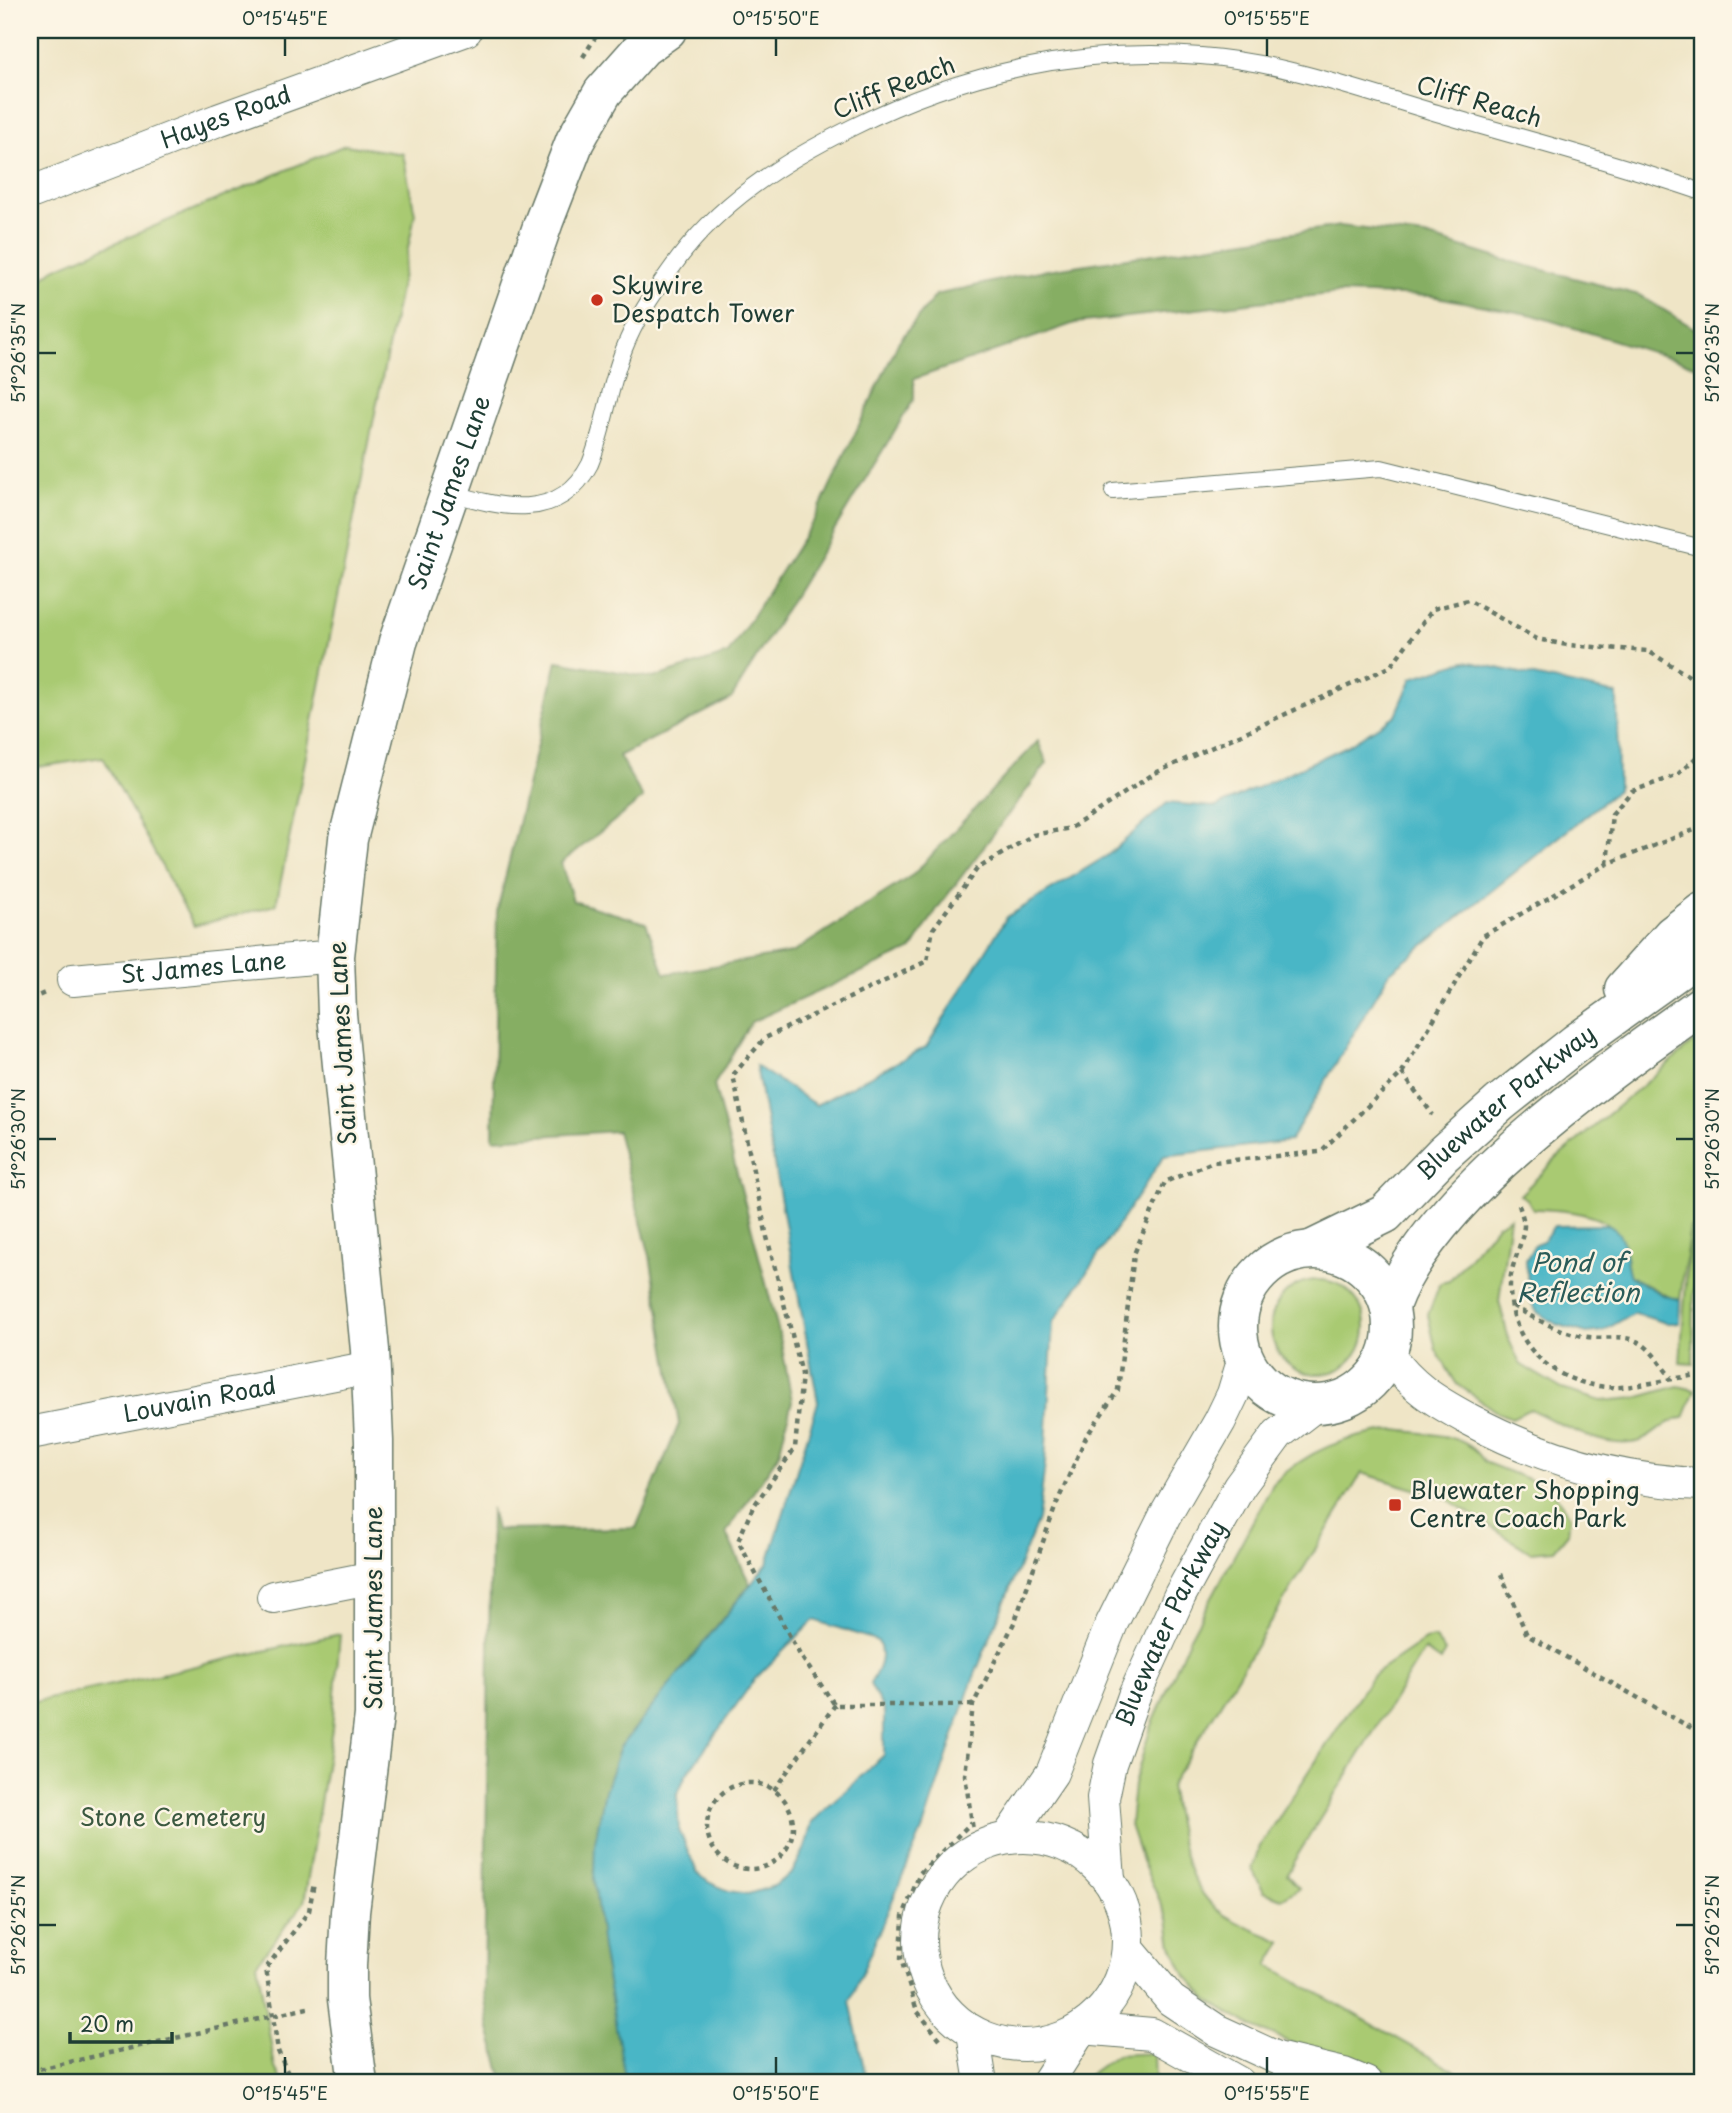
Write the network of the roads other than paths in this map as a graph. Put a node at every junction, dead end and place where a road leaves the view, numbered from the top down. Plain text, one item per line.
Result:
1 (466, 30) edge
2 (657, 32) edge
3 (420, 37) edge
4 (1702, 192) edge
5 (30, 193) edge
6 (1114, 491) dead end
7 (449, 492) junction
8 (1702, 548) edge
9 (1702, 912) edge
10 (1702, 953) edge
11 (335, 956) junction
12 (73, 980) dead end
13 (1702, 1005) edge
14 (1576, 1043) junction
15 (1313, 1249) junction
16 (1390, 1306) junction
17 (1388, 1354) junction
18 (1244, 1358) junction
19 (371, 1367) junction
20 (1317, 1404) junction
21 (30, 1433) edge
22 (1702, 1484) edge
23 (374, 1577) junction
24 (273, 1597) dead end
25 (1008, 1837) junction
26 (1109, 1880) junction
27 (1129, 1950) junction
28 (1082, 2028) junction
29 (960, 2040) junction
30 (358, 2083) edge
31 (981, 2083) edge
32 (1047, 2083) edge
33 (1239, 2083) edge
34 (1366, 2083) edge

1 - 3 street
2 - 7 street, Saint James Lane
3 - 5 street, Hayes Road
4 - 7 lane, Cliff Reach
6 - 8 lane
7 - 11 street, Saint James Lane
9 - 14 street
10 - 14 street, Bluewater Parkway
11 - 12 street, St James Lane
11 - 19 street, Saint James Lane
13 - 16 street, Bluewater Parkway
14 - 15 street, Bluewater Parkway
15 - 16 street
15 - 18 street
16 - 17 street
17 - 20 street
17 - 22 street
18 - 20 street
18 - 25 street, Bluewater Parkway
19 - 21 street, Louvain Road
19 - 23 street, Saint James Lane
20 - 26 street, Bluewater Parkway
23 - 24 street
23 - 30 street, Saint James Lane
25 - 26 street
25 - 29 street
26 - 27 street
27 - 28 street
27 - 34 street
28 - 29 street
28 - 32 street
28 - 33 street
29 - 31 street

